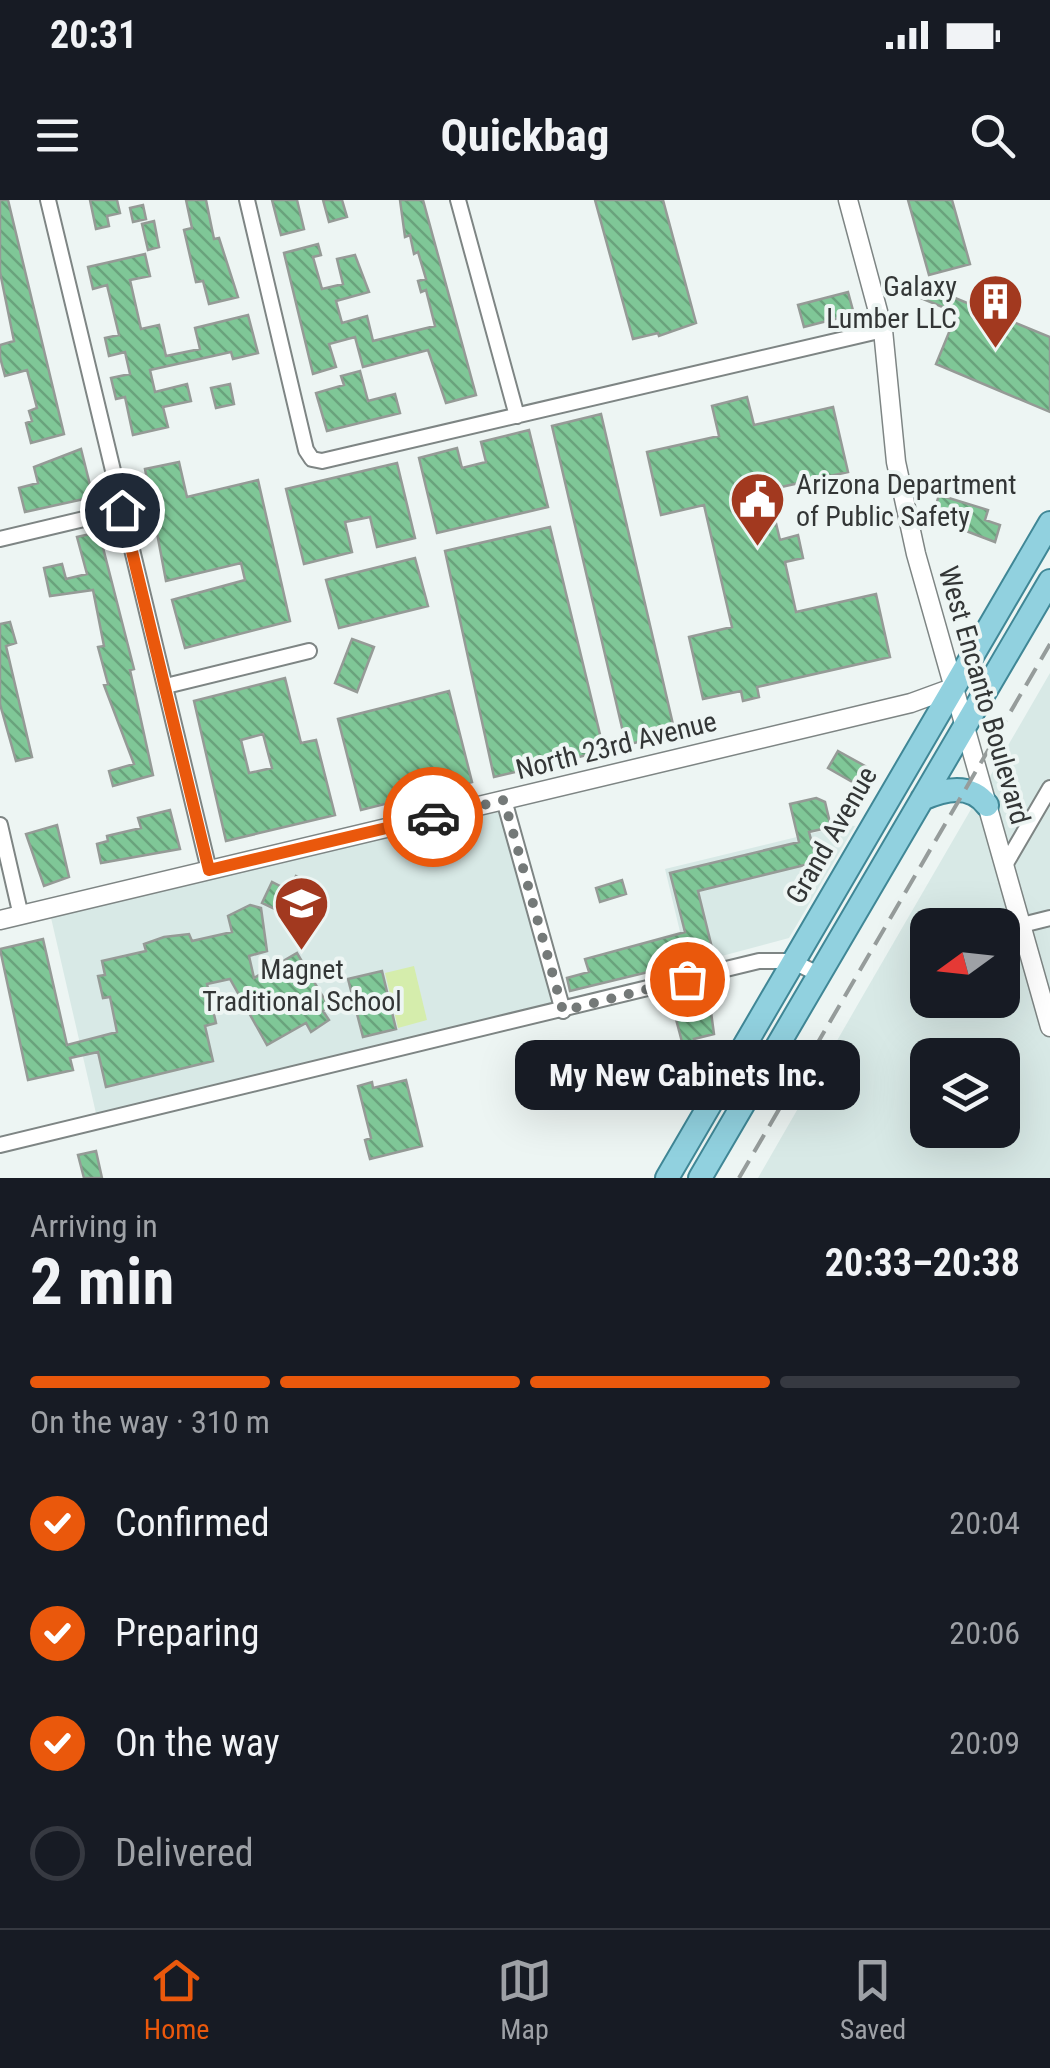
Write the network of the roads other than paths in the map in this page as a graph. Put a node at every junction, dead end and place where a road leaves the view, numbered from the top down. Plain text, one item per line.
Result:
1 (48, 200) edge
2 (246, 200) edge
3 (458, 200) edge
4 (848, 200) edge
5 (884, 330) junction
6 (517, 416) junction
7 (122, 510) junction
8 (1050, 523) edge
9 (0, 539) edge
10 (1050, 581) edge
11 (308, 651) dead end
12 (166, 686) junction
13 (952, 688) junction
14 (964, 726) junction
15 (1050, 788) edge
16 (922, 799) junction
17 (504, 800) junction
18 (987, 804) junction
19 (0, 825) edge
20 (1005, 865) junction
21 (209, 870) junction
22 (21, 916) junction
23 (1050, 918) edge
24 (0, 920) edge
25 (1022, 925) junction
26 (792, 961) junction
27 (820, 975) junction
28 (563, 1011) junction
29 (1050, 1027) edge
30 (0, 1146) edge
31 (667, 1178) edge
32 (700, 1178) edge

1 - 7 street
2 - 6 street
3 - 6 street
4 - 5 street, West Encanto Boulevard
5 - 6 street
5 - 13 street, West Encanto Boulevard
7 - 9 street
7 - 12 street
8 - 13 main road, Grand Avenue
10 - 14 main road
11 - 12 street
12 - 21 street
13 - 14 street, West Encanto Boulevard
13 - 17 street, North 23rd Avenue
13 - 26 main road, Grand Avenue
14 - 16 main road
14 - 18 street, West Encanto Boulevard
15 - 20 street
16 - 18 main road
16 - 27 main road
17 - 21 street, North 23rd Avenue
17 - 28 street
18 - 20 street, West Encanto Boulevard
19 - 22 street
20 - 25 street, West Encanto Boulevard
21 - 22 street, North 23rd Avenue
22 - 24 street, North 23rd Avenue
23 - 25 street
25 - 29 street, West Encanto Boulevard
26 - 27 street
26 - 28 street
26 - 31 main road, Grand Avenue
27 - 32 main road
28 - 30 street

